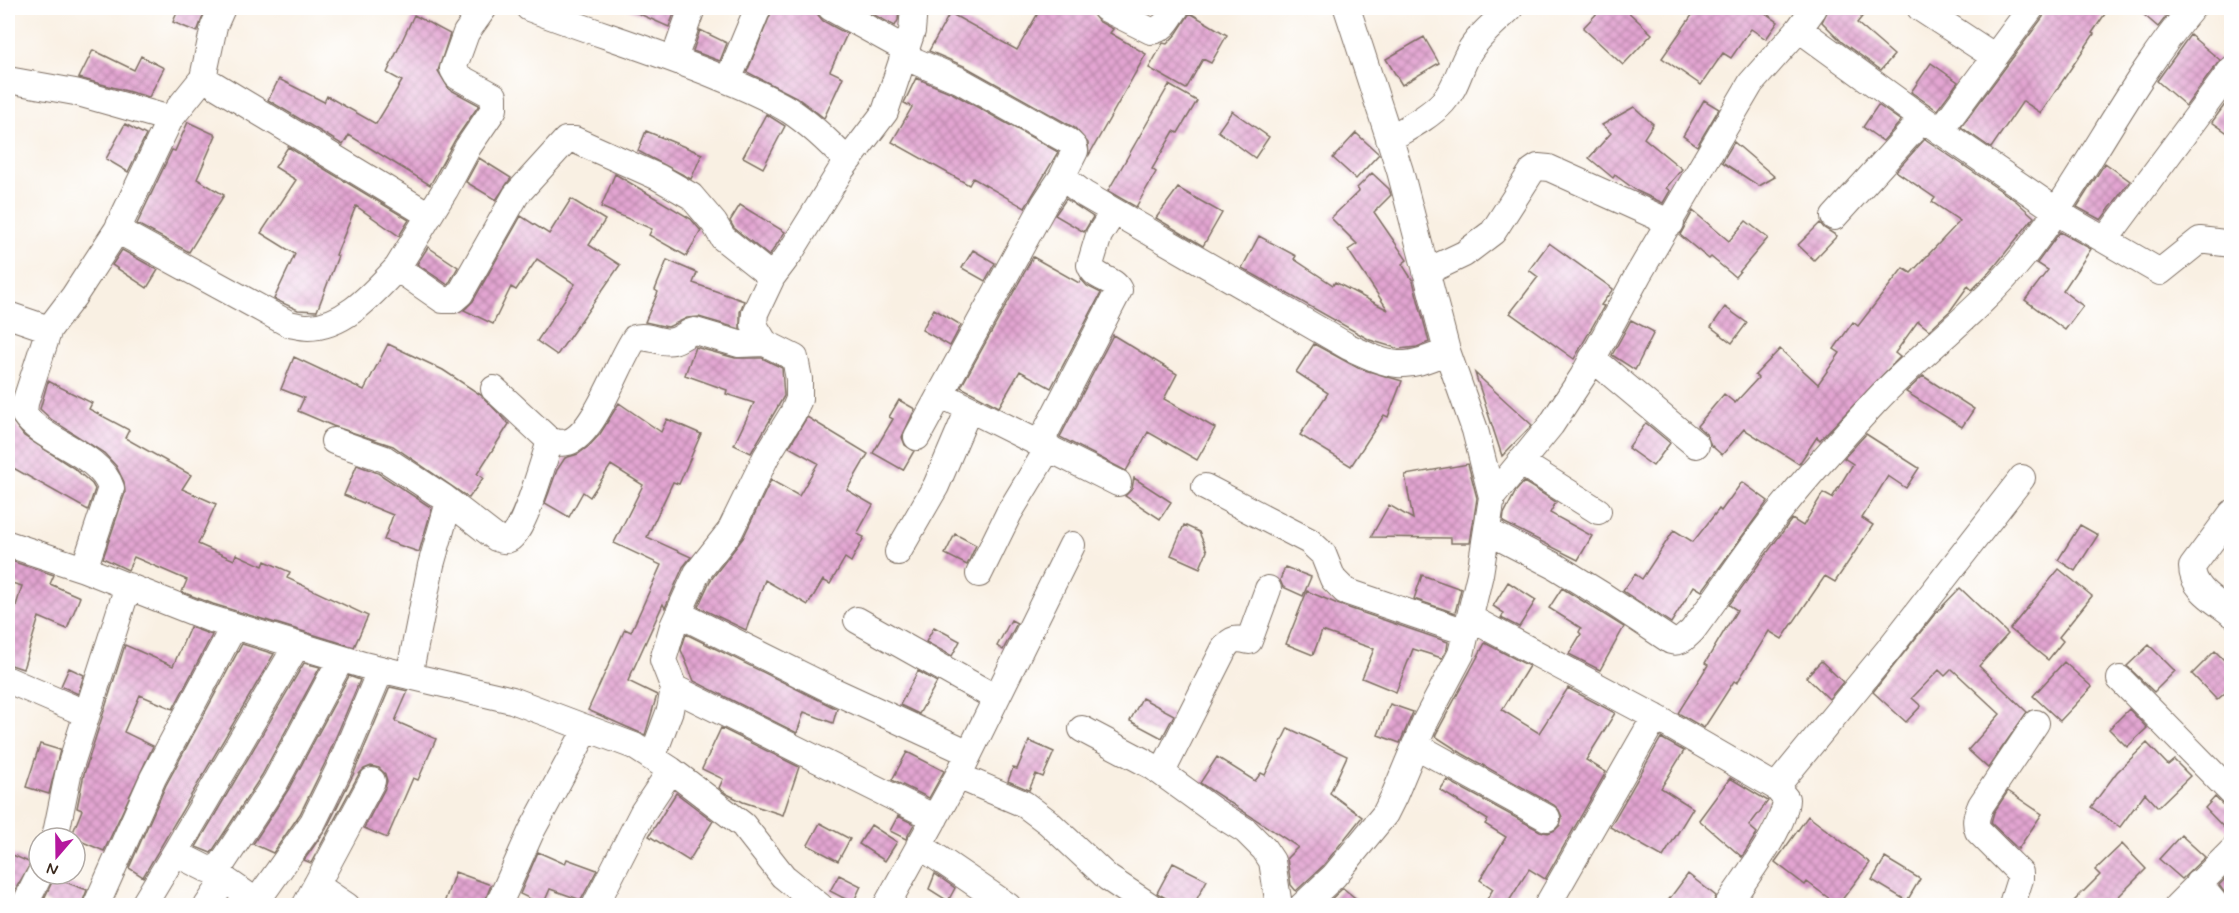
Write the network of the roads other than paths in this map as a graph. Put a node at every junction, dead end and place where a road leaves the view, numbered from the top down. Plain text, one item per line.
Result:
1 (222, 8) edge
2 (484, 8) edge
3 (530, 8) edge
4 (692, 8) edge
5 (758, 8) edge
6 (831, 8) edge
7 (914, 8) edge
8 (1105, 8) edge
9 (1176, 8) edge
10 (1347, 8) edge
11 (1510, 8) edge
12 (1814, 8) edge
13 (1920, 8) edge
14 (2031, 8) edge
15 (2192, 8) edge
16 (1799, 29) junction
17 (904, 52) junction
18 (1995, 57) junction
19 (674, 59) junction
20 (2232, 69) edge
21 (203, 78) junction
22 (8, 80) edge
23 (728, 80) junction
24 (170, 119) junction
25 (1932, 125) junction
26 (1389, 139) junction
27 (848, 161) junction
28 (1062, 177) junction
29 (2058, 212) junction
30 (1113, 213) junction
31 (429, 215) junction
32 (1834, 217) dead end
33 (1671, 223) junction
34 (117, 230) junction
35 (2105, 240) junction
36 (2232, 244) edge
37 (397, 268) junction
38 (1426, 272) junction
39 (772, 277) junction
40 (8, 315) edge
41 (49, 329) junction
42 (765, 343) junction
43 (1447, 351) junction
44 (1592, 358) junction
45 (494, 389) dead end
46 (942, 395) junction
47 (969, 408) junction
48 (917, 437) dead end
49 (334, 441) dead end
50 (550, 441) junction
51 (1044, 445) junction
52 (1696, 445) dead end
53 (1520, 462) junction
54 (2022, 478) dead end
55 (1118, 483) dead end
56 (1205, 487) dead end
57 (1492, 497) junction
58 (449, 502) junction
59 (1598, 511) dead end
60 (2232, 513) edge
61 (1487, 531) junction
62 (8, 544) edge
63 (1072, 545) dead end
64 (898, 552) dead end
65 (84, 569) junction
66 (979, 574) dead end
67 (128, 586) junction
68 (1268, 589) dead end
69 (679, 614) junction
70 (2232, 614) edge
71 (856, 620) dead end
72 (1468, 625) junction
73 (234, 626) junction
74 (297, 645) junction
75 (341, 658) junction
76 (381, 669) junction
77 (410, 676) junction
78 (2120, 679) dead end
79 (8, 680) edge
80 (674, 688) junction
81 (996, 698) junction
82 (87, 714) junction
83 (1655, 717) junction
84 (2036, 723) dead end
85 (587, 729) junction
86 (1082, 729) dead end
87 (1416, 745) junction
88 (969, 753) junction
89 (661, 764) junction
90 (1162, 772) junction
91 (958, 776) junction
92 (372, 781) dead end
93 (1776, 787) junction
94 (2232, 793) edge
95 (934, 818) junction
96 (1547, 818) dead end
97 (57, 826) edge
98 (919, 845) junction
99 (2232, 851) edge
100 (175, 853) junction
101 (218, 875) junction
102 (2198, 883) junction
103 (34, 886) edge
104 (310, 895) edge
105 (260, 903) edge
106 (24, 906) edge
107 (96, 906) edge
108 (143, 906) edge
109 (207, 906) edge
110 (347, 906) edge
111 (498, 906) edge
112 (595, 906) edge
113 (819, 906) edge
114 (886, 906) edge
115 (1008, 906) edge
116 (1150, 906) edge
117 (1279, 906) edge
118 (1302, 906) edge
119 (1547, 906) edge
120 (1727, 906) edge
121 (2015, 906) edge
122 (2177, 906) edge
123 (2217, 906) edge

1 - 21 street
2 - 31 street
3 - 19 street
4 - 19 street
5 - 23 street
6 - 17 street
7 - 17 street
8 - 9 street
10 - 26 street
11 - 26 street
12 - 16 street
13 - 18 street
14 - 18 street
15 - 29 street
16 - 25 street
16 - 33 street
17 - 27 street
17 - 28 street
18 - 25 street
19 - 23 street
20 - 35 street
21 - 24 street
21 - 31 street
22 - 24 street
23 - 27 street
24 - 34 street
25 - 29 street
25 - 32 street
26 - 38 street
27 - 39 street
28 - 30 street
28 - 46 street
29 - 35 street
29 - 61 street
30 - 43 street
30 - 51 street
31 - 37 street
33 - 38 street
33 - 44 street
34 - 37 street
34 - 41 street
35 - 36 street
37 - 39 street
38 - 43 street
39 - 42 street
40 - 41 street
41 - 65 street
42 - 50 street
42 - 69 street
43 - 57 street
44 - 52 street
44 - 53 street
45 - 50 street
46 - 47 street
46 - 48 street
47 - 51 street
47 - 64 street
49 - 58 street
50 - 58 street
51 - 55 street
51 - 66 street
53 - 57 street
53 - 59 street
54 - 93 street
56 - 72 street
57 - 61 street
58 - 77 street
60 - 70 street
61 - 72 street
62 - 65 street
63 - 81 street
65 - 67 street
67 - 73 street
67 - 82 street
68 - 90 street
69 - 80 street
69 - 88 street
71 - 81 street
72 - 83 street
72 - 87 street
73 - 74 street
73 - 107 street
74 - 75 street
74 - 100 street
75 - 76 street
75 - 101 street
76 - 77 street
76 - 105 street
77 - 85 street
78 - 94 street
79 - 82 street
80 - 89 street
80 - 95 street
81 - 88 street
82 - 97 street
83 - 93 street
83 - 119 street
84 - 121 street
85 - 89 street
85 - 111 street
86 - 90 street
87 - 96 street
87 - 118 street
88 - 91 street
89 - 112 street
89 - 113 street
90 - 117 street
91 - 95 street
91 - 116 street
92 - 104 street
93 - 120 street
95 - 98 street
98 - 114 street
98 - 115 street
99 - 102 street
100 - 101 street
100 - 108 street
101 - 105 street
101 - 109 street
102 - 122 street
102 - 123 street
103 - 106 street
104 - 110 street

